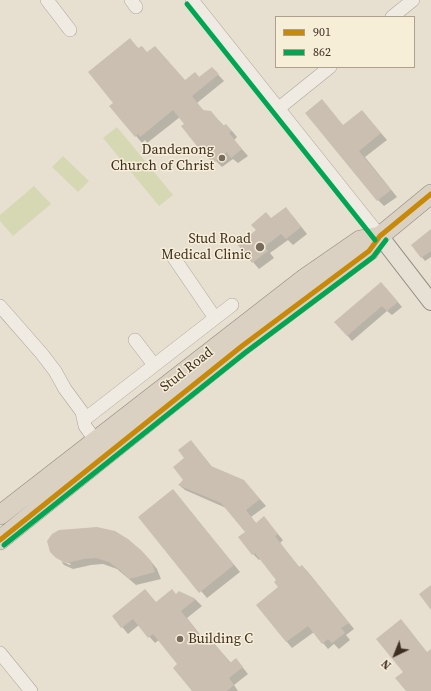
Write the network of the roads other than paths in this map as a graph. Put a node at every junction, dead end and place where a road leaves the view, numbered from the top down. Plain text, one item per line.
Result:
1 (47, 0) edge
2 (192, 0) edge
3 (408, 2) edge
4 (393, 16) edge
5 (70, 30) dead end
6 (329, 68) edge
7 (279, 108) junction
8 (431, 194) edge
9 (380, 236) junction
10 (174, 258) dead end
11 (431, 302) edge
12 (232, 305) dead end
13 (0, 306) edge
14 (215, 318) junction
15 (135, 340) dead end
16 (154, 365) junction
17 (85, 419) junction
18 (96, 441) junction
19 (0, 515) edge
20 (0, 540) edge
21 (0, 653) edge
22 (30, 691) edge

1 - 5 street
2 - 7 street
3 - 4 street
6 - 7 street
7 - 9 street
8 - 9 highway, Stud Road
9 - 11 main road
9 - 18 highway, Stud Road
9 - 20 highway, Stud Road
10 - 14 street
12 - 14 street
13 - 17 street
14 - 16 street
15 - 16 street
16 - 17 street
17 - 18 street
18 - 19 highway, Stud Road
21 - 22 street

